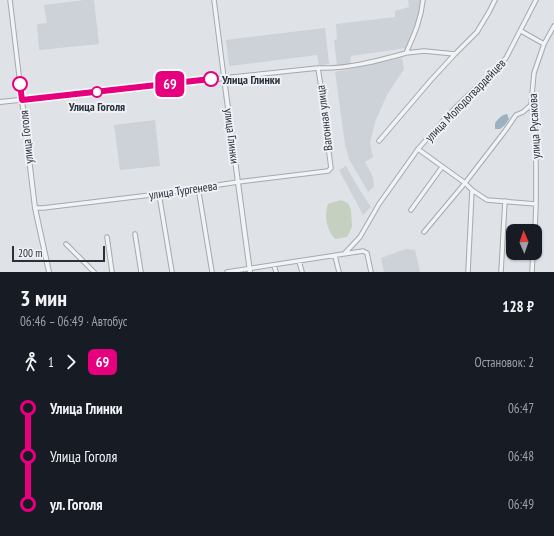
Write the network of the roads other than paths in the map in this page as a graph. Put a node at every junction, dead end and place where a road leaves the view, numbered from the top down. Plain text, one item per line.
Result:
1 (10, 0) edge
2 (214, 0) edge
3 (423, 0) edge
4 (495, 0) edge
5 (536, 0) edge
6 (554, 26) edge
7 (521, 31) junction
8 (544, 44) junction
9 (406, 53) junction
10 (455, 54) junction
11 (318, 68) junction
12 (224, 78) junction
13 (22, 100) junction
14 (0, 102) edge
15 (531, 106) junction
16 (379, 141) dead end
17 (418, 149) junction
18 (442, 167) junction
19 (331, 168) joint
20 (238, 182) junction
21 (465, 184) junction
22 (198, 188) junction
23 (472, 190) junction
24 (159, 194) junction
25 (505, 201) junction
26 (536, 204) junction
27 (35, 208) junction
28 (411, 210) dead end
29 (535, 224) edge
30 (424, 232) dead end
31 (135, 234) dead end
32 (107, 237) dead end
33 (66, 244) dead end
34 (345, 254) junction
35 (335, 256) junction
36 (533, 260) edge
37 (299, 261) junction
38 (274, 265) junction
39 (250, 270) edge
40 (49, 272) edge
41 (94, 272) edge
42 (112, 272) edge
43 (141, 272) edge
44 (172, 272) edge
45 (212, 272) edge
46 (227, 272) edge
47 (276, 272) edge
48 (302, 272) edge
49 (339, 272) edge
50 (370, 272) edge
51 (468, 272) edge
52 (501, 272) edge
53 (532, 272) edge

1 - 13 street, улица Гоголя
2 - 12 street, улица Глинки
3 - 9 street
4 - 10 street
5 - 7 street, улица Молодогвардейцев
6 - 8 street, улица Русакова
7 - 8 street
7 - 17 street, улица Молодогвардейцев
8 - 15 street, улица Русакова
9 - 10 street
9 - 11 street
10 - 16 street
11 - 12 street
11 - 19 street, Вагонная улица
12 - 13 street
12 - 20 street, улица Глинки
13 - 14 street
13 - 27 street, улица Гоголя
15 - 21 street
15 - 26 street, улица Русакова
17 - 18 street
17 - 34 street, улица Молодогвардейцев
18 - 21 street
18 - 28 street
19 - 20 street, улица Тургенева
20 - 22 street, улица Тургенева
20 - 39 street, улица Глинки
21 - 23 street
21 - 30 street
22 - 24 street, улица Тургенева
22 - 45 street
23 - 25 street
23 - 51 street
24 - 27 street, улица Тургенева
24 - 44 street
25 - 26 street
25 - 52 street
26 - 29 street, улица Русакова
27 - 40 street, улица Гоголя
31 - 43 street
32 - 42 street
33 - 41 street
34 - 35 street
34 - 50 street
35 - 37 street
35 - 49 street
36 - 53 street
37 - 38 street
37 - 48 street
38 - 39 street
38 - 47 street
39 - 46 street

